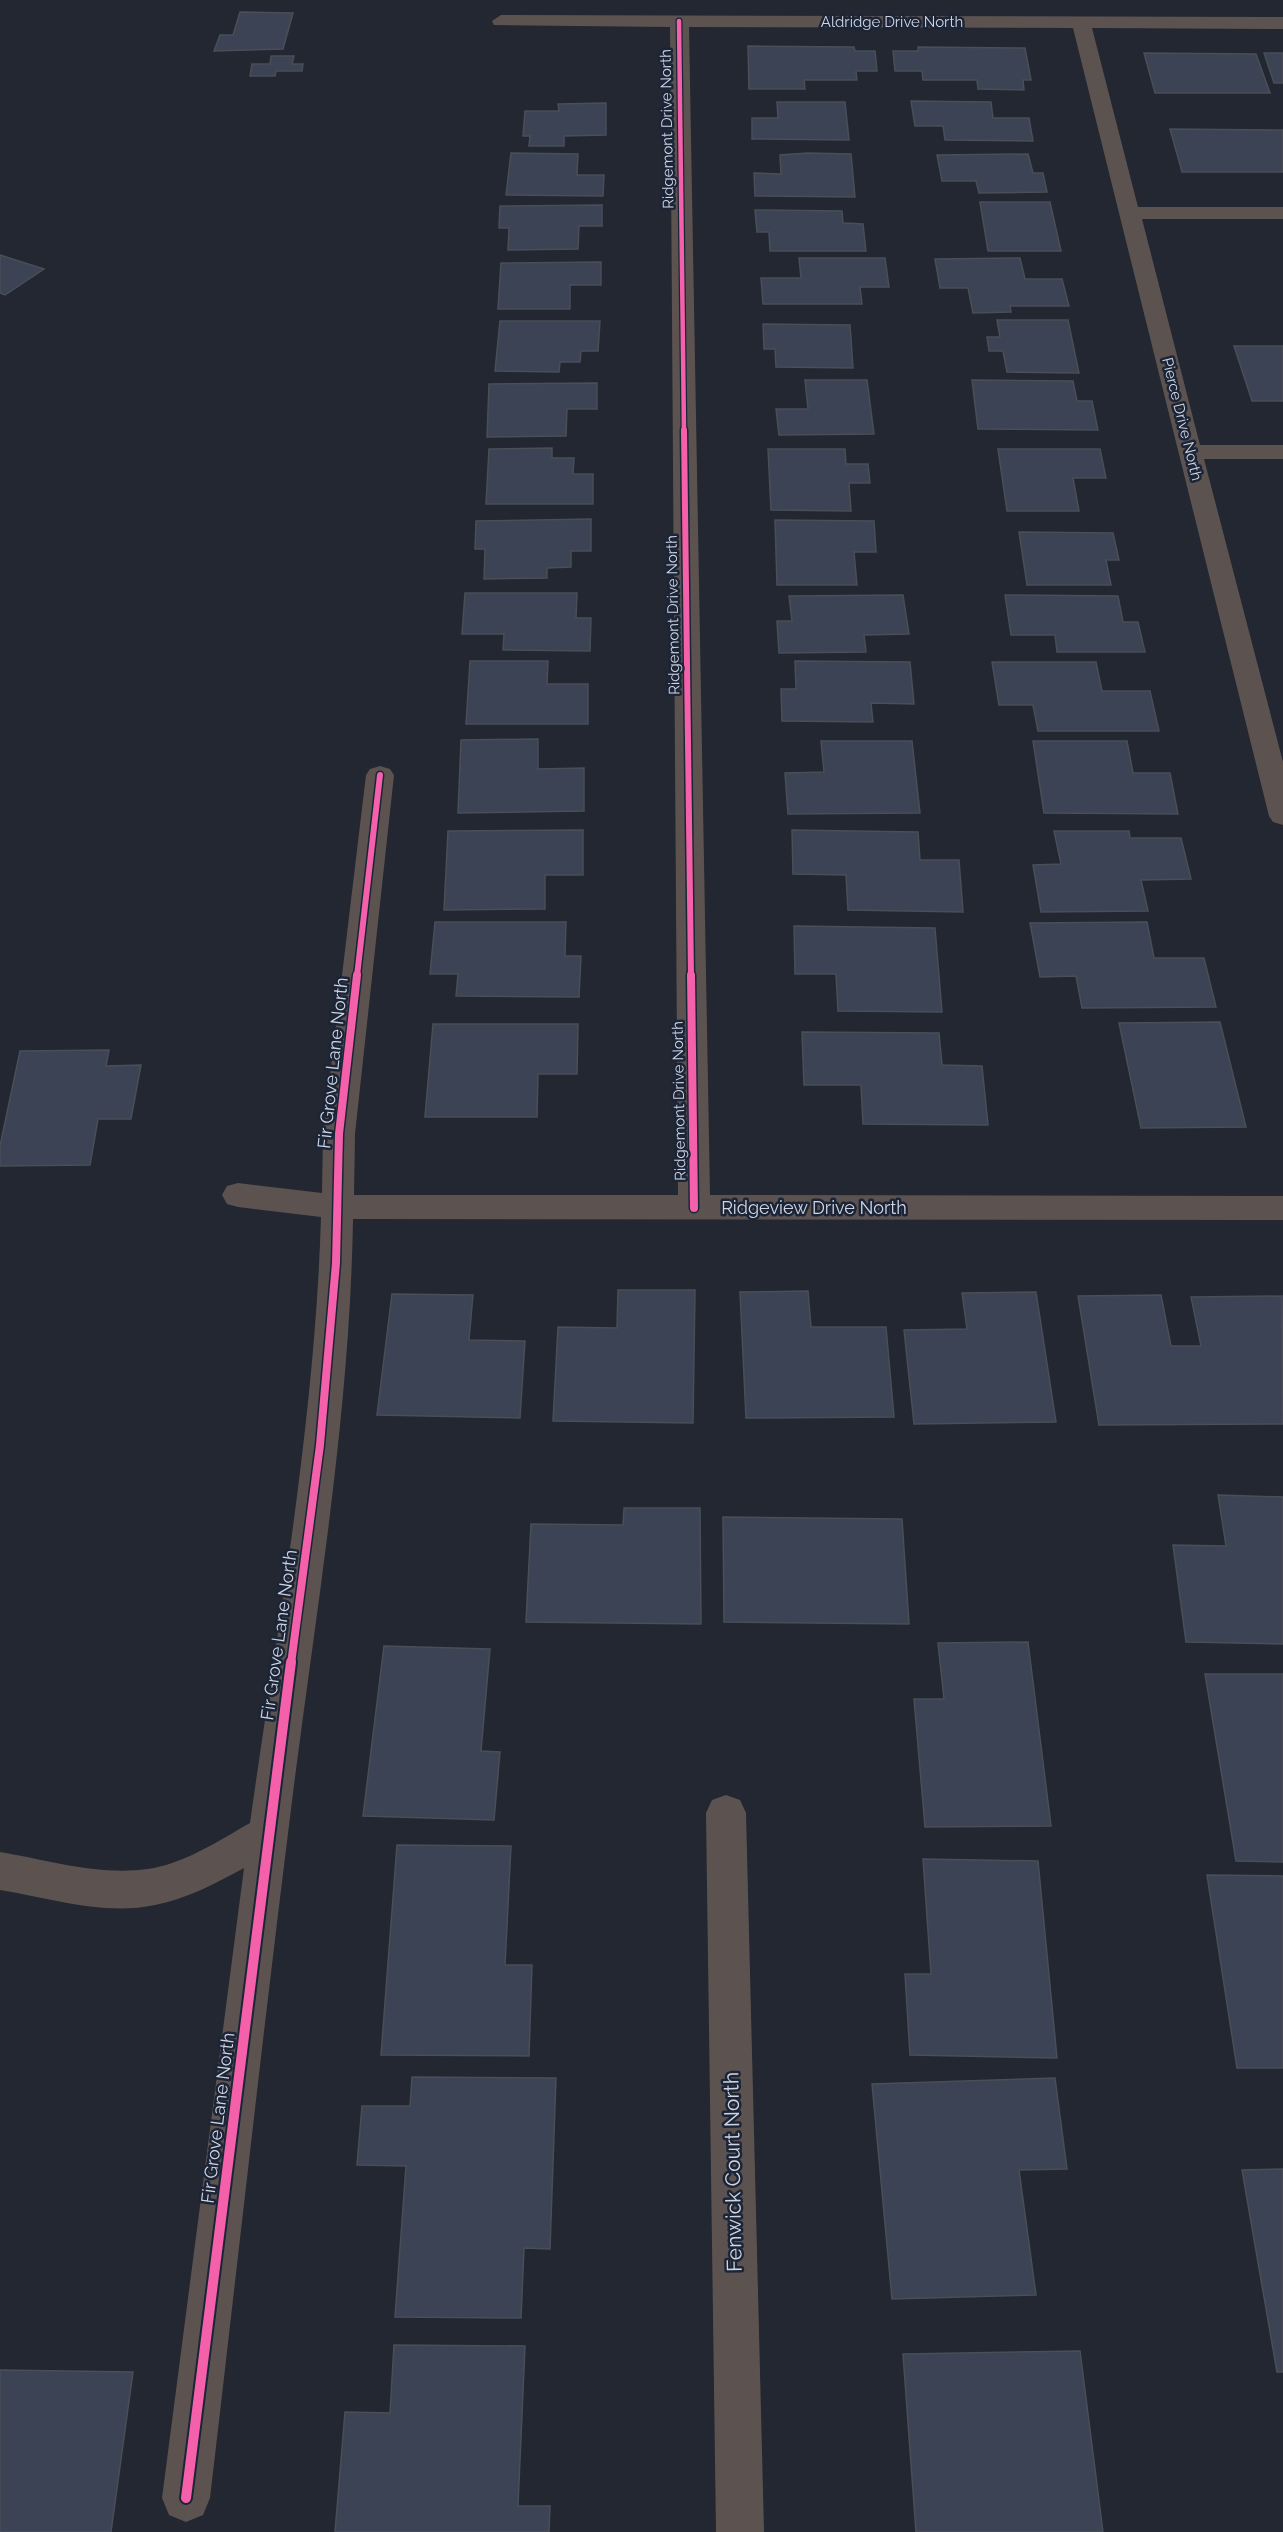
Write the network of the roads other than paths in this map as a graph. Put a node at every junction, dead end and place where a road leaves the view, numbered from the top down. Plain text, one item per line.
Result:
1 (501, 21) dead end
2 (680, 21) junction
3 (1082, 22) junction
4 (1283, 23) edge
5 (1130, 213) junction
6 (1283, 213) edge
7 (1191, 452) junction
8 (1283, 452) edge
9 (1276, 759) edge
10 (380, 775) dead end
11 (1283, 816) edge
12 (238, 1195) dead end
13 (337, 1207) junction
14 (694, 1208) junction
15 (1283, 1208) edge
16 (726, 1813) dead end
17 (268, 1834) junction
18 (0, 1871) edge
19 (186, 2498) dead end
20 (740, 2532) edge

1 - 2 street, Aldridge Drive North
2 - 3 street, Aldridge Drive North
2 - 14 street, Ridgemont Drive North
3 - 4 street, Aldridge Drive North
3 - 5 street, Pierce Drive North
5 - 6 street
5 - 7 street, Pierce Drive North
7 - 8 street
7 - 9 street, Pierce Drive North
9 - 11 street, Pierce Drive North
10 - 13 street, Fir Grove Lane North
12 - 13 street, Ridgeview Drive North
13 - 14 street, Ridgeview Drive North
13 - 17 street, Fir Grove Lane North
14 - 15 street, Ridgeview Drive North
16 - 20 street, Fenwick Court North
17 - 18 street
17 - 19 street, Fir Grove Lane North

